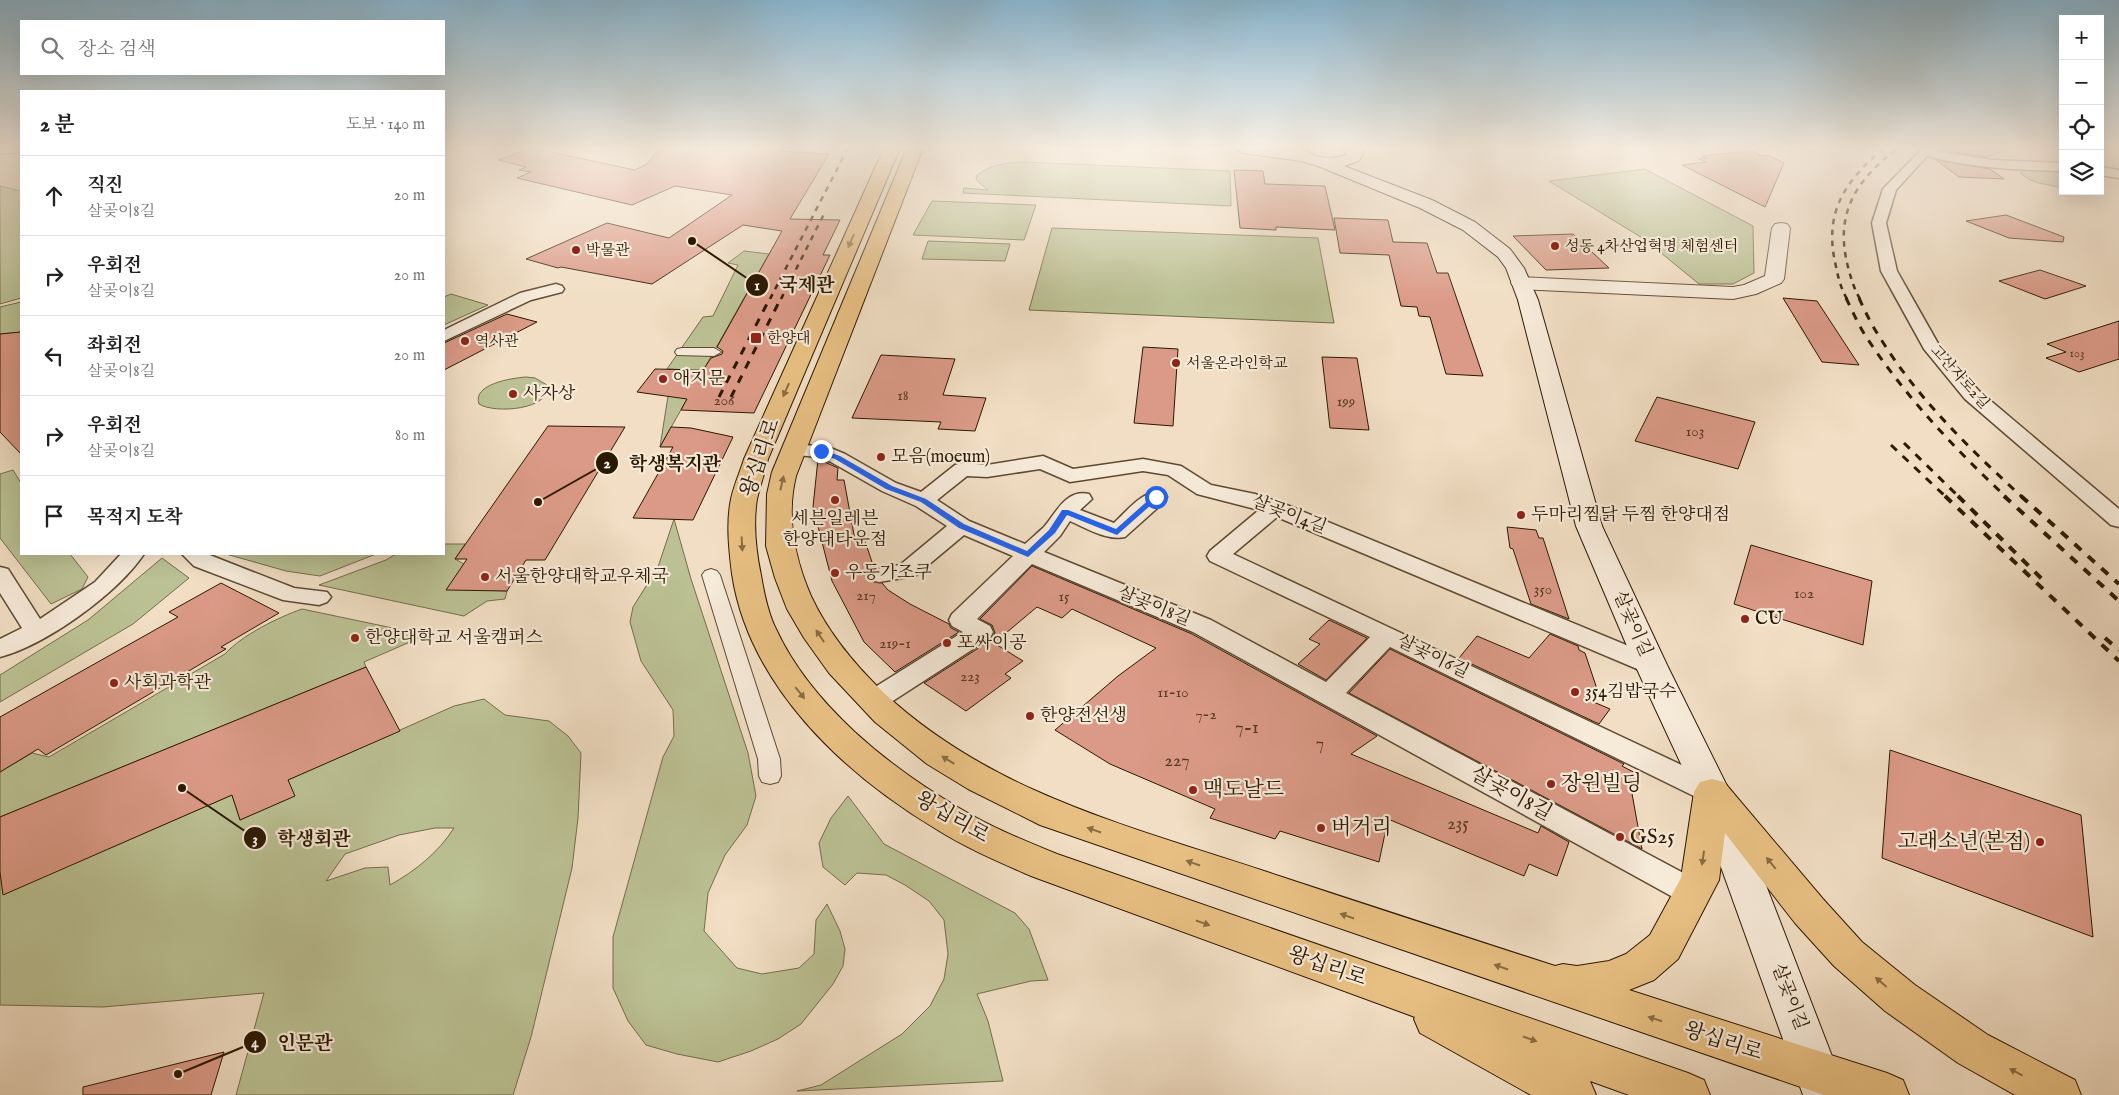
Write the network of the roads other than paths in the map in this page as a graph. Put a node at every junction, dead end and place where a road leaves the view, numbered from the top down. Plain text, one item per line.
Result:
1 (870, 199) edge
2 (895, 199) edge
3 (1414, 199) edge
4 (1417, 199) edge
5 (1887, 199) edge
6 (1426, 204) junction
7 (1781, 228) dead end
8 (1521, 283) junction
9 (556, 289) dead end
10 (445, 336) edge
11 (682, 352) dead end
12 (714, 352) dead end
13 (793, 450) junction
14 (1156, 497) dead end
15 (924, 501) junction
16 (1274, 508) junction
17 (2119, 520) edge
18 (961, 526) junction
19 (131, 555) edge
20 (194, 555) edge
21 (1028, 555) junction
22 (0, 574) edge
23 (711, 575) dead end
24 (879, 575) dead end
25 (319, 597) dead end
26 (36, 631) junction
27 (1388, 635) junction
28 (0, 649) edge
29 (1651, 665) junction
30 (1329, 695) junction
31 (872, 701) junction
32 (770, 776) dead end
33 (1712, 792) junction
34 (1693, 893) junction
35 (1533, 978) junction
36 (1368, 982) junction
37 (1822, 1084) edge
38 (1574, 1095) edge
39 (1688, 1095) edge
40 (1887, 1095) edge
41 (2059, 1095) edge

1 -> 36 main road, 왕십리로
2 - 13 main road, 왕십리로
3 - 6 main road, 살곶이길
4 - 6 main road, 살곶이길
5 - 17 street, 고산자로2길
6 - 8 main road, 살곶이길
7 - 8 main road
8 - 29 main road, 살곶이길
9 - 10 street
11 - 12 street
13 - 15 street, 살곶이8길
31 -> 13 main road, 왕십리로
14 - 21 street
15 - 16 street, 살곶이4길
15 - 18 street, 살곶이8길
16 - 27 street, 살곶이6길
16 - 29 street, 살곶이4길
18 - 21 street, 살곶이8길
18 - 24 street
19 - 26 street
20 - 25 street
21 - 30 street, 살곶이8길
21 - 31 street
22 - 26 street
23 - 32 street
26 - 28 street
27 - 30 street
27 - 33 street, 살곶이6길
29 - 33 main road, 살곶이길
30 - 34 street, 살곶이8길
35 -> 31 main road, 왕십리로
33 -> 34 main road
33 - 37 main road, 살곶이길
41 -> 33 main road
34 - 35 main road
37 -> 35 main road, 왕십리로
36 - 38 main road
36 -> 39 main road, 왕십리로
37 - 40 main road, 왕십리로

